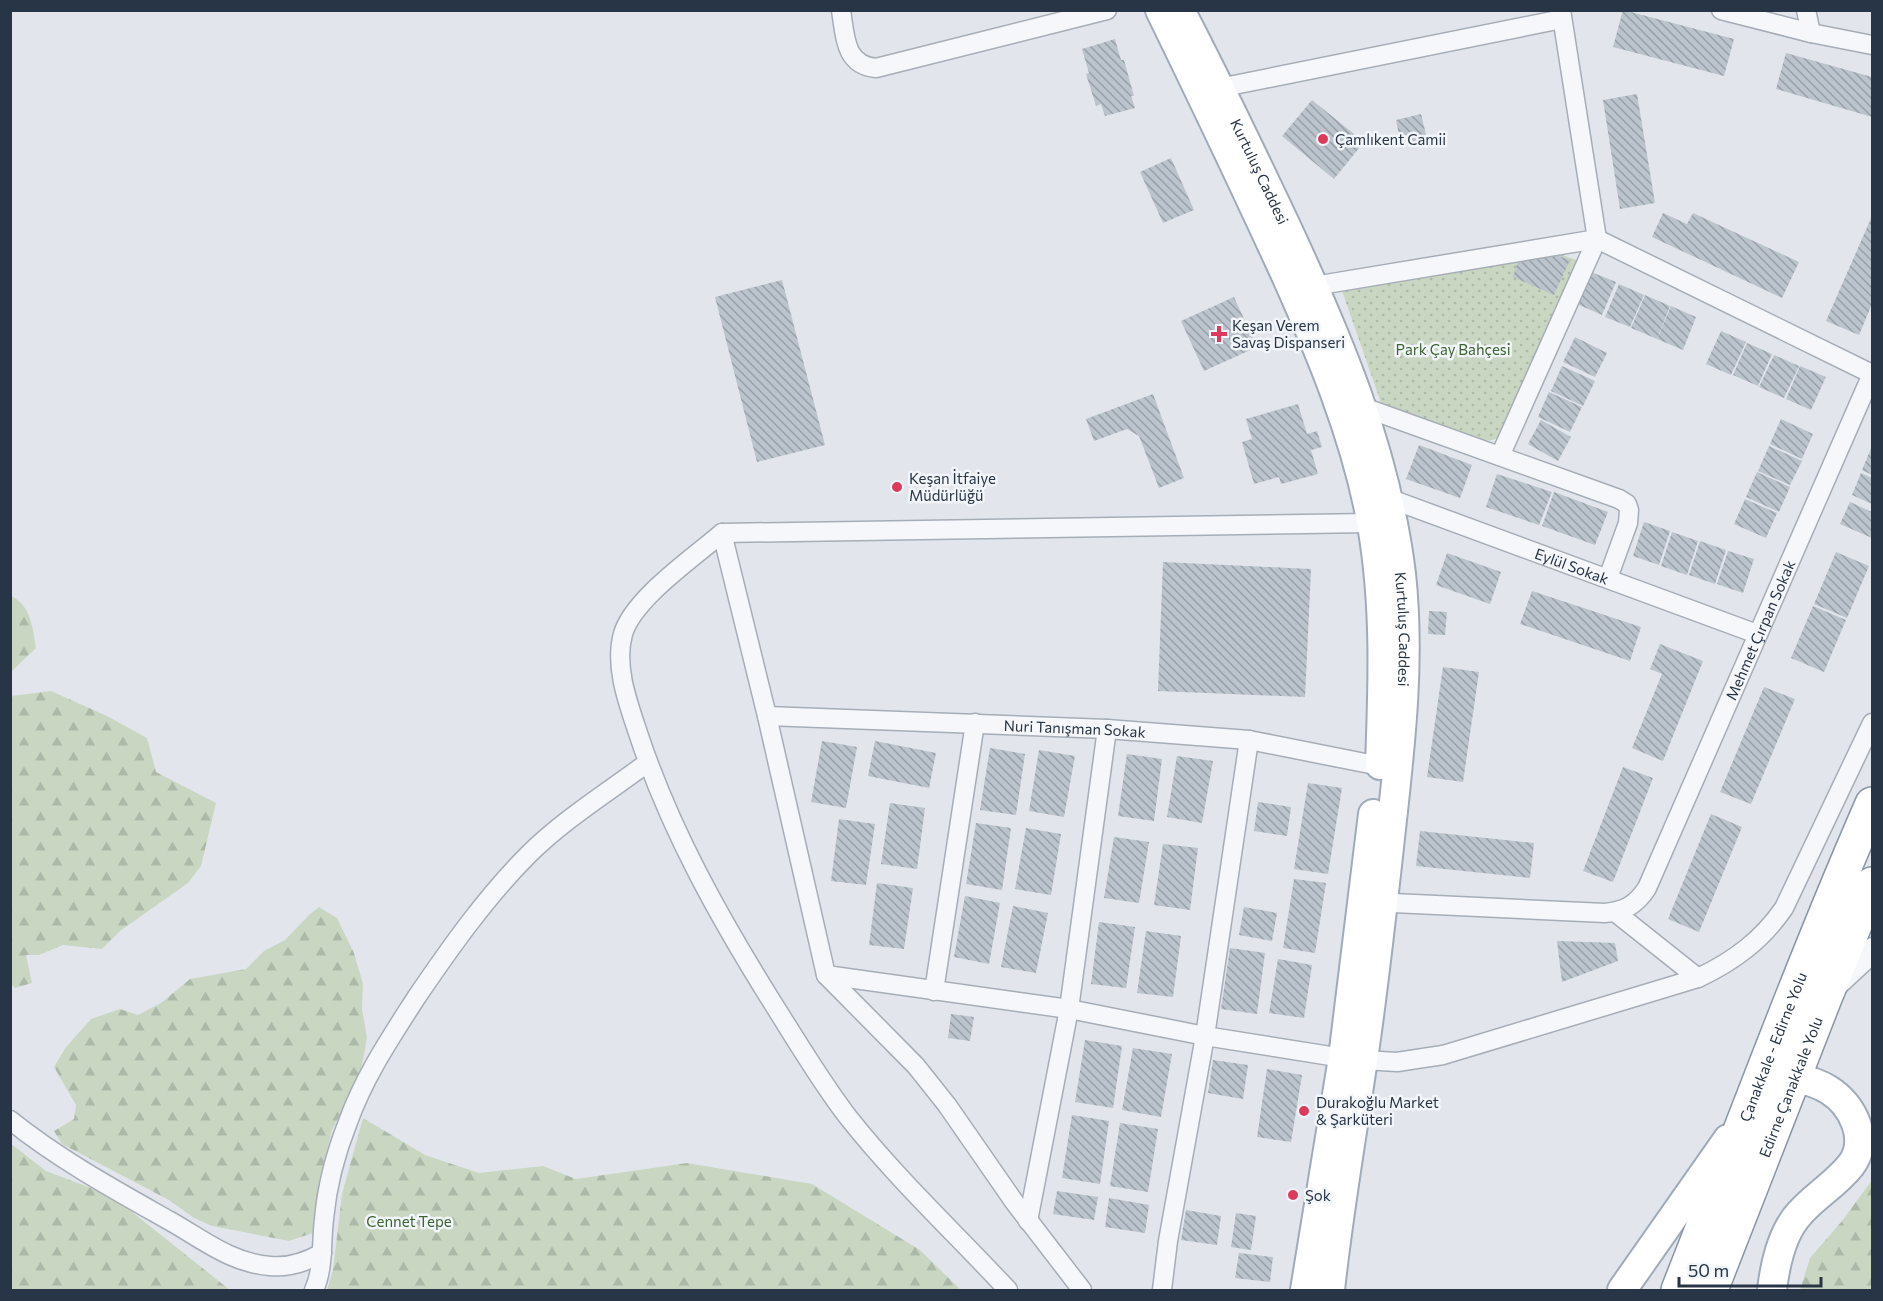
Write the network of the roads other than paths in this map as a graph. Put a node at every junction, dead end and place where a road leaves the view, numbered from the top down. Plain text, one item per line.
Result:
1 (841, 10) edge
2 (1107, 10) edge
3 (1160, 10) edge
4 (1180, 10) edge
5 (1721, 10) edge
6 (1806, 10) edge
7 (1562, 15) edge
8 (1517, 18) edge
9 (1811, 33) junction
10 (1872, 45) edge
11 (1219, 88) junction
12 (1597, 239) junction
13 (1314, 286) junction
14 (1872, 374) edge
15 (1363, 406) junction
16 (1500, 456) junction
17 (1388, 498) junction
18 (1371, 523) junction
19 (722, 533) junction
20 (1608, 578) junction
21 (1757, 634) junction
22 (767, 716) junction
23 (975, 723) junction
24 (1872, 723) edge
25 (1107, 729) junction
26 (1249, 740) junction
27 (647, 763) junction
28 (1380, 766) junction
29 (1872, 804) edge
30 (1872, 884) edge
31 (1372, 902) junction
32 (1616, 912) junction
33 (1872, 947) edge
34 (826, 975) junction
35 (1698, 978) junction
36 (934, 991) junction
37 (1825, 998) junction
38 (1070, 1009) junction
39 (1205, 1036) junction
40 (1353, 1059) junction
41 (1794, 1077) junction
42 (1745, 1115) junction
43 (10, 1120) edge
44 (1028, 1221) junction
45 (322, 1252) junction
46 (314, 1290) edge
47 (1008, 1290) edge
48 (1082, 1290) edge
49 (1162, 1290) edge
50 (1305, 1290) edge
51 (1330, 1290) edge
52 (1622, 1290) edge
53 (1678, 1290) edge
54 (1711, 1290) edge
55 (1772, 1290) edge

1 - 2 street
3 - 18 main road, Kurtuluş Caddesi
4 - 11 main road, Kurtuluş Caddesi
5 - 9 street
6 - 9 street
7 - 8 street
7 - 12 street
8 - 11 street
9 - 10 street
11 - 13 main road, Kurtuluş Caddesi
12 - 13 street
12 - 14 street
12 - 16 street
13 - 15 main road, Kurtuluş Caddesi
14 - 21 street, Mehmet Çırpan Sokak
15 - 16 street
15 - 17 main road, Kurtuluş Caddesi
16 - 20 street
17 - 20 street, Eylül Sokak
17 - 31 main road, Kurtuluş Caddesi
18 - 19 street
18 - 28 main road, Kurtuluş Caddesi
19 - 22 street
19 - 27 street
20 - 21 street, Eylül Sokak
21 - 32 street, Mehmet Çırpan Sokak
22 - 23 street, Nuri Tanışman Sokak
22 - 34 street
23 - 25 street, Nuri Tanışman Sokak
23 - 36 street
24 - 35 street
25 - 26 street, Nuri Tanışman Sokak
25 - 38 street
26 - 28 street, Nuri Tanışman Sokak
26 - 39 street
27 - 45 street
27 - 47 street
28 - 31 main road, Kurtuluş Caddesi
29 - 42 highway, Çanakkale - Edirne Yolu
30 - 37 highway, Edirne Çanakkale Yolu
31 - 32 street
31 - 40 main road, Kurtuluş Caddesi
32 - 35 street
33 - 37 street
34 - 36 street
34 - 44 street
35 - 40 street
36 - 38 street
37 - 41 highway, Edirne Çanakkale Yolu
38 - 39 street
38 - 44 street
39 - 40 street
39 - 49 street
40 - 50 main road, Kurtuluş Caddesi
40 - 51 main road, Kurtuluş Caddesi
41 - 54 highway, Edirne Çanakkale Yolu
41 - 55 main road
42 - 52 main road
42 - 53 highway, Çanakkale - Edirne Yolu
43 - 45 street
44 - 48 street
45 - 46 street

